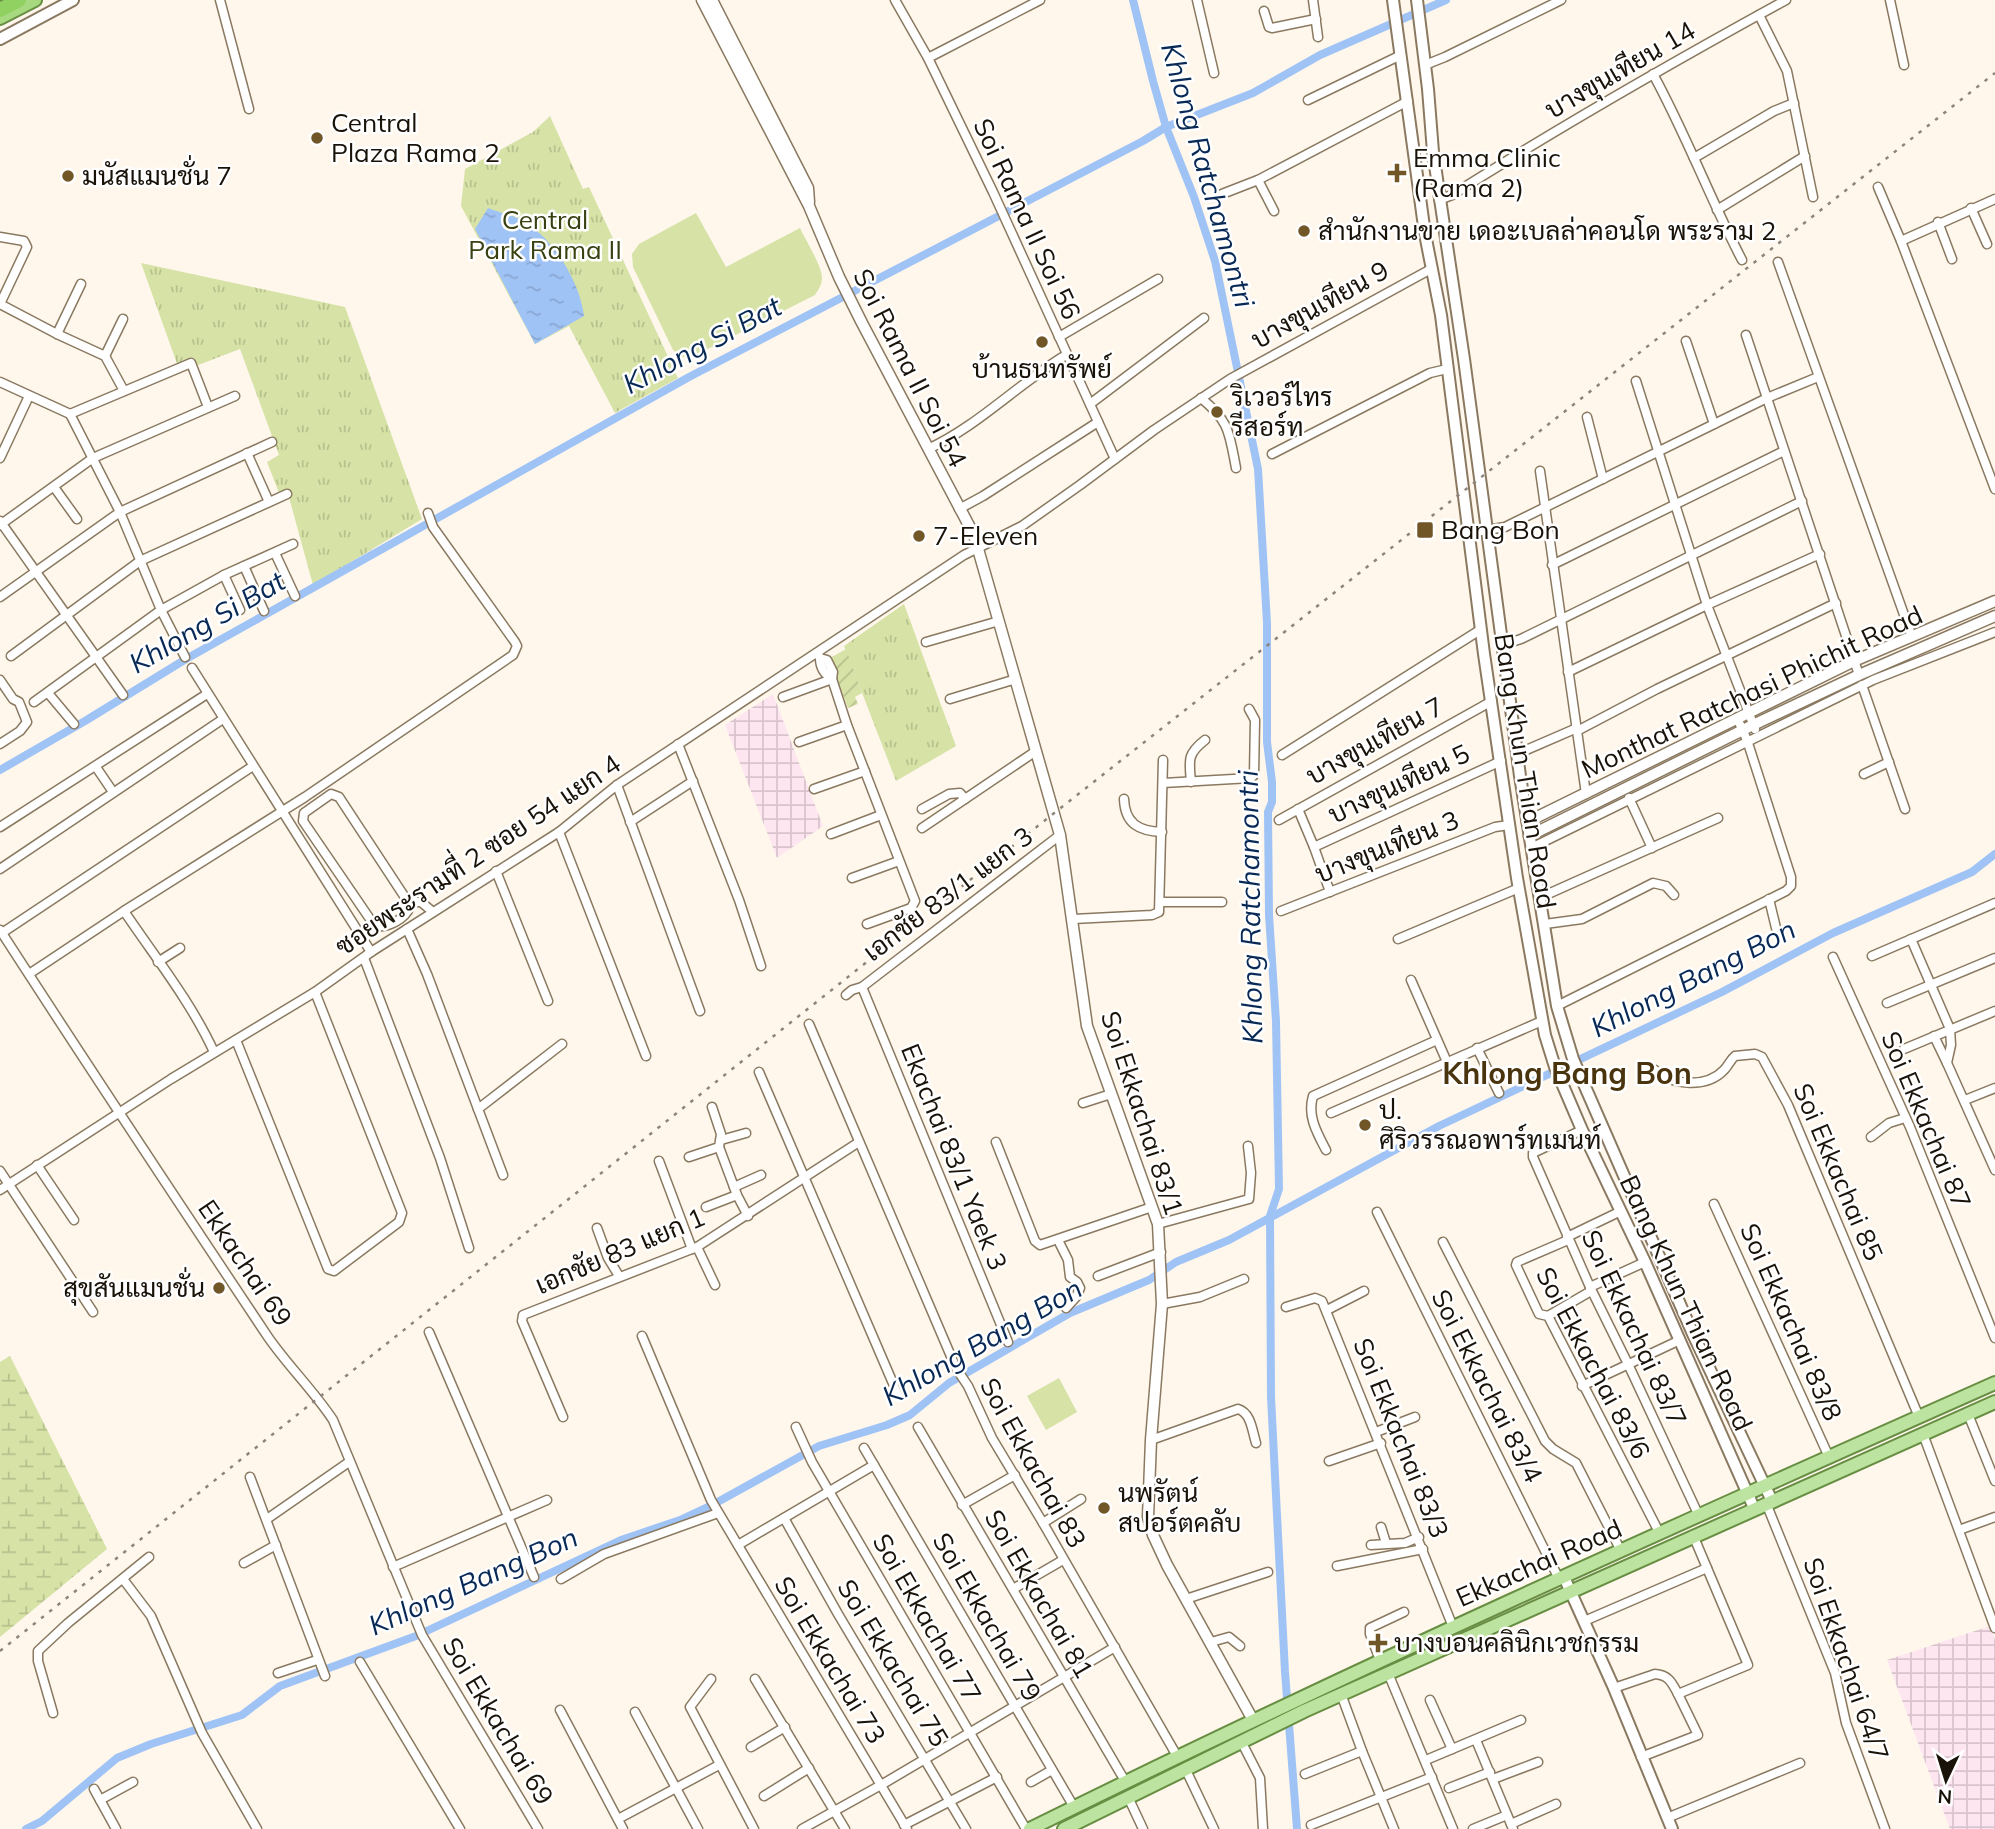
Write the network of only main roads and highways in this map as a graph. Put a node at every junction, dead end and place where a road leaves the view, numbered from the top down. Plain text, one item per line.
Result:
1 (19, 0) edge
2 (35, 0) edge
3 (73, 0) edge
4 (1393, 0) edge
5 (1417, 4) edge
6 (0, 10) edge
7 (0, 18) edge
8 (0, 39) edge
9 (1439, 200) junction
10 (1421, 202) junction
11 (1476, 457) junction
12 (1460, 460) junction
13 (1527, 822) junction
14 (1509, 825) junction
15 (1511, 839) junction
16 (1530, 842) junction
17 (1693, 1335) junction
18 (1680, 1340) junction
19 (1995, 1384) edge
20 (1995, 1402) edge
21 (1764, 1486) junction
22 (1748, 1493) junction
23 (1764, 1504) junction
24 (1565, 1577) junction
25 (1573, 1589) junction
26 (1591, 1633) junction
27 (1670, 1824) edge
28 (1028, 1829) edge
29 (1064, 1829) edge

1 - 6 highway
2 - 7 highway
3 - 8 main road
4 - 10 main road, Bang Khun Thian Road
5 - 9 main road, Bang Khun Thian Road
9 - 10 main road
9 - 11 main road, Bang Khun Thian Road
10 - 12 main road, Bang Khun Thian Road
11 - 12 main road
11 - 13 main road, Bang Khun Thian Road
12 - 14 main road, Bang Khun Thian Road
13 - 14 main road
13 - 16 main road, Bang Khun Thian Road
14 - 15 main road, Bang Khun Thian Road
15 - 16 main road
15 - 18 main road, Bang Khun Thian Road
16 - 17 main road, Bang Khun Thian Road
17 - 18 main road
17 - 21 main road, Bang Khun Thian Road
18 - 22 main road, Bang Khun Thian Road
19 - 21 main road, Ekkachai Road
20 - 23 main road, Ekkachai Road
21 - 22 main road, Ekkachai Road
21 - 23 main road, Bang Khun Thian Road
22 - 23 main road, Bang Khun Thian Road
22 - 24 main road, Ekkachai Road
23 - 25 main road, Ekkachai Road
24 - 25 main road
24 - 28 main road, Ekkachai Road
25 - 26 main road
25 - 26 main road
25 - 29 main road, Ekkachai Road
26 - 27 main road

